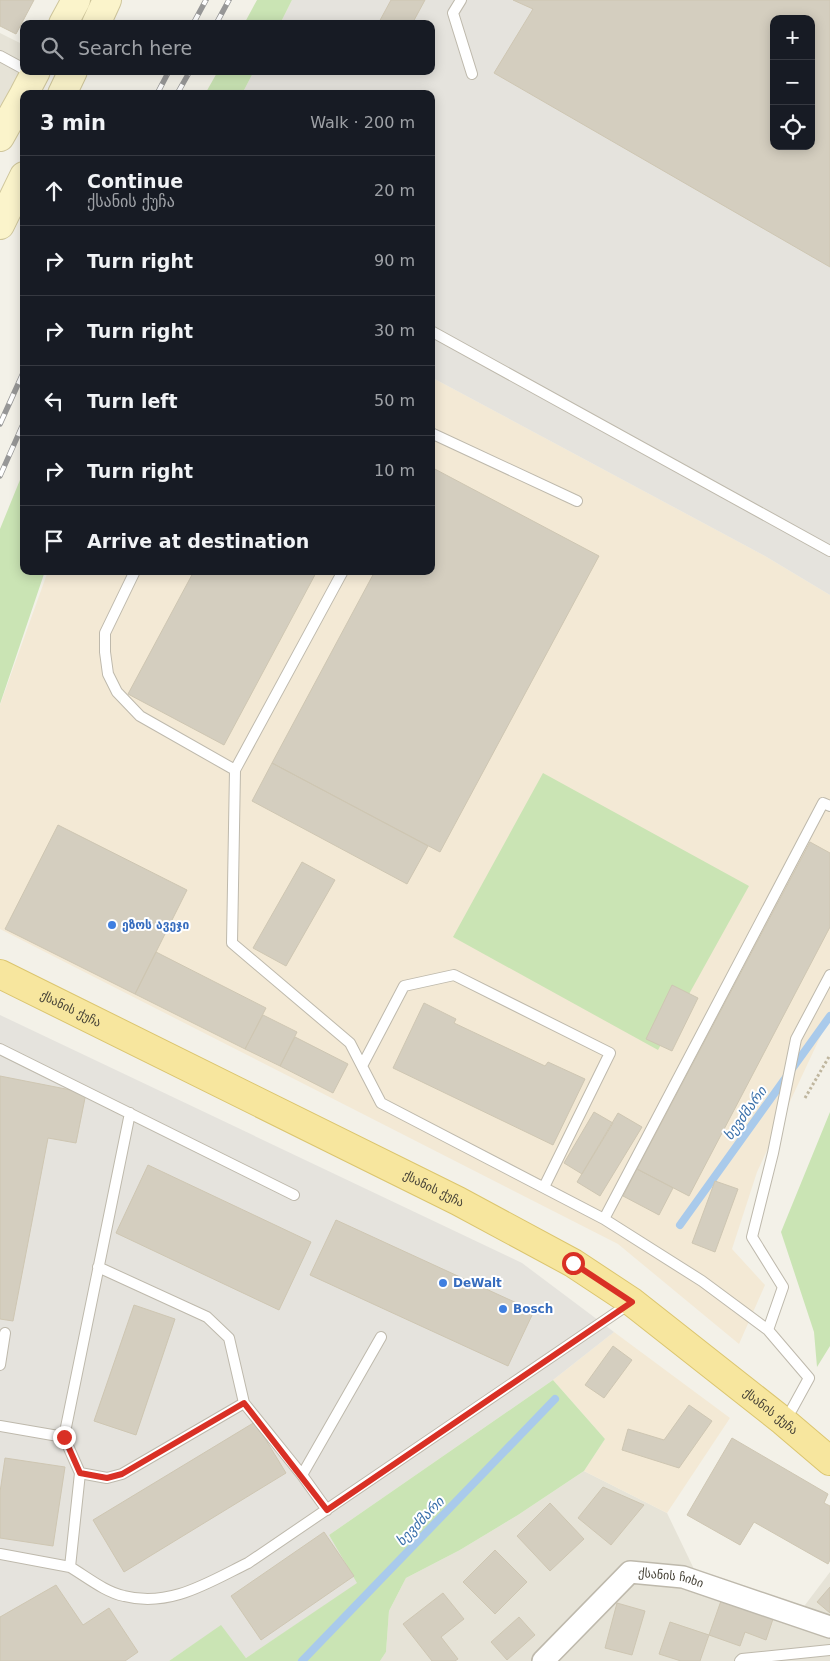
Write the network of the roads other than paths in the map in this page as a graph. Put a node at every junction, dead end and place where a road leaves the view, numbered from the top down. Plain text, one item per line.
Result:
1 (76, 0) edge
2 (107, 0) edge
3 (461, 0) edge
4 (65, 20) edge
5 (98, 20) edge
6 (0, 56) edge
7 (20, 72) edge
8 (472, 74) dead end
9 (71, 75) edge
10 (64, 90) edge
11 (20, 96) edge
12 (0, 137) edge
13 (20, 184) edge
14 (0, 225) edge
15 (435, 333) edge
16 (435, 435) edge
17 (577, 501) dead end
18 (830, 551) edge
19 (133, 575) edge
20 (341, 575) edge
21 (235, 770) junction
22 (830, 806) edge
23 (2, 975) edge
24 (830, 975) edge
25 (0, 1049) edge
26 (362, 1066) junction
27 (130, 1113) junction
28 (544, 1187) junction
29 (294, 1195) dead end
30 (604, 1219) junction
31 (98, 1267) junction
32 (632, 1302) junction
33 (768, 1330) junction
34 (6, 1333) dead end
35 (381, 1337) dead end
36 (0, 1365) edge
37 (244, 1403) junction
38 (782, 1421) junction
39 (0, 1426) edge
40 (64, 1437) junction
41 (830, 1461) edge
42 (80, 1473) junction
43 (302, 1475) junction
44 (327, 1510) junction
45 (0, 1554) edge
46 (70, 1567) junction
47 (830, 1627) edge
48 (830, 1650) edge
49 (543, 1661) edge
50 (740, 1661) edge

1 - 4 main road
2 - 5 main road
3 - 8 lane
6 - 7 lane
9 - 10 main road
11 - 12 main road
13 - 14 main road
15 - 18 lane
16 - 17 lane
19 - 21 lane
20 - 21 lane
21 - 26 lane
22 - 30 lane
23 - 32 main road, ქსანის ქუჩა
24 - 33 lane
25 - 27 lane
26 - 28 lane
26 - 28 lane
27 - 29 lane
27 - 31 lane
28 - 30 lane
30 - 33 lane
31 - 37 lane
31 - 40 lane
32 - 38 main road, ქსანის ქუჩა
32 - 44 lane
33 - 38 lane
34 - 36 lane
35 - 43 lane
37 - 42 lane
37 - 43 lane
38 - 41 main road, ქსანის ქუჩა
39 - 40 lane
40 - 42 lane
42 - 46 lane
43 - 44 lane
44 - 46 lane
45 - 46 lane
47 - 49 street, ქსანის ჩიხი
48 - 50 lane

